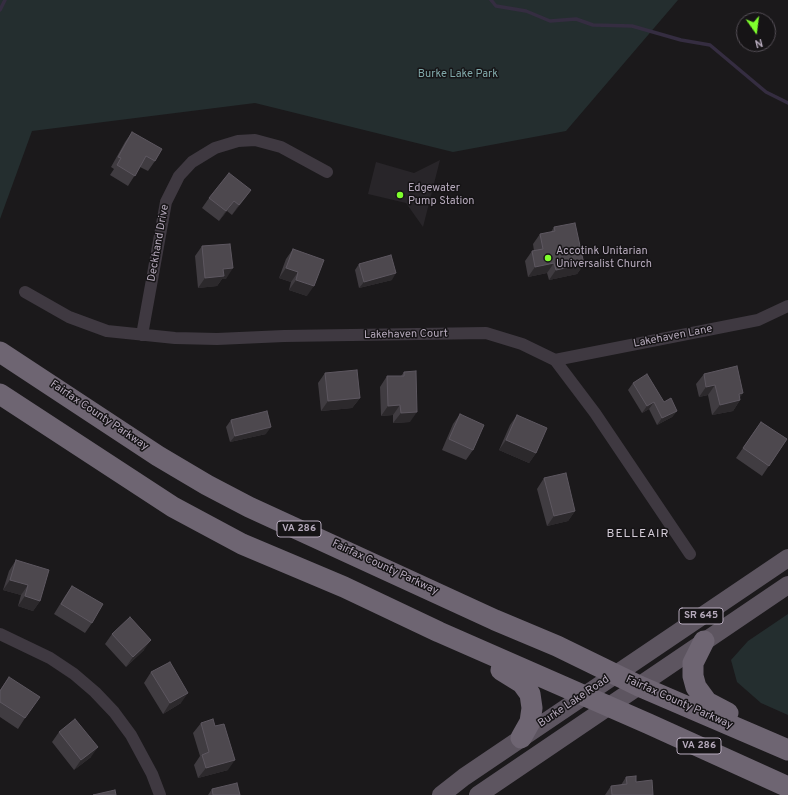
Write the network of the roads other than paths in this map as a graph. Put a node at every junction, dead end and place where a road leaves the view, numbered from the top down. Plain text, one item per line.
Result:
1 (327, 172) dead end
2 (25, 292) dead end
3 (788, 306) edge
4 (142, 335) junction
5 (0, 352) edge
6 (555, 360) junction
7 (0, 394) edge
8 (690, 554) dead end
9 (788, 558) edge
10 (788, 584) edge
11 (439, 632) junction
12 (0, 634) edge
13 (704, 642) junction
14 (615, 675) junction
15 (639, 686) junction
16 (584, 696) junction
17 (609, 706) junction
18 (521, 738) junction
19 (788, 750) edge
20 (788, 787) edge
21 (160, 795) edge
22 (441, 795) edge
23 (478, 795) edge

1 - 4 street, Deckhand Drive
2 - 4 street, Lakehaven Court
3 - 6 street, Lakehaven Lane
4 - 6 street, Lakehaven Court
5 - 14 highway, Fairfax County Parkway / VA 286
6 - 8 street, Lakehaven Court
7 - 11 highway, VA 286
9 - 14 main road, Burke Lake Road / SR 645
10 - 13 main road, SR 645
11 - 16 highway, VA 286
11 - 18 highway
12 - 21 street
13 - 15 main road, SR 645
13 - 19 highway
14 - 15 highway, Fairfax County Parkway / VA 286
14 - 16 main road, Burke Lake Road / SR 645
15 - 17 main road, SR 645
15 - 19 highway, Fairfax County Parkway / VA 286
16 - 17 highway, VA 286
16 - 18 main road, Burke Lake Road / SR 645
17 - 20 highway, VA 286
17 - 23 main road, SR 645
18 - 22 main road, Burke Lake Road / SR 645

